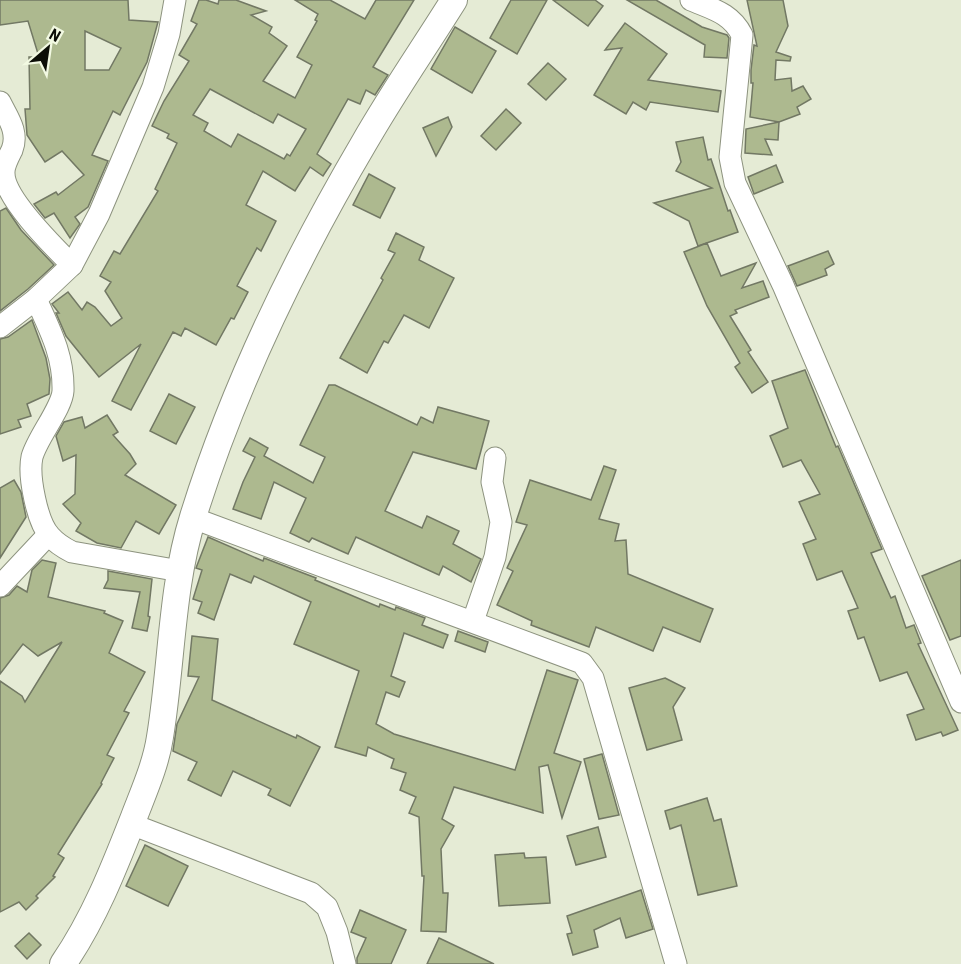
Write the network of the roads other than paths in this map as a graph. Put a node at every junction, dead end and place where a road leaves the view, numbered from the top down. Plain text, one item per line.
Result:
1 (175, 0) edge
2 (454, 0) edge
3 (691, 0) edge
4 (0, 102) edge
5 (72, 265) junction
6 (36, 300) junction
7 (0, 327) edge
8 (495, 458) dead end
9 (193, 518) junction
10 (48, 535) junction
11 (180, 571) junction
12 (0, 586) edge
13 (473, 621) junction
14 (961, 702) edge
15 (131, 824) junction
16 (63, 964) edge
17 (345, 964) edge
18 (676, 964) edge

1 - 5 street
2 - 9 street
3 - 14 street
4 - 5 street
5 - 6 street
6 - 7 street
6 - 10 street
8 - 13 street
9 - 11 street
9 - 13 street
10 - 11 street
10 - 12 street
11 - 15 street
13 - 18 street
15 - 16 street
15 - 17 street

